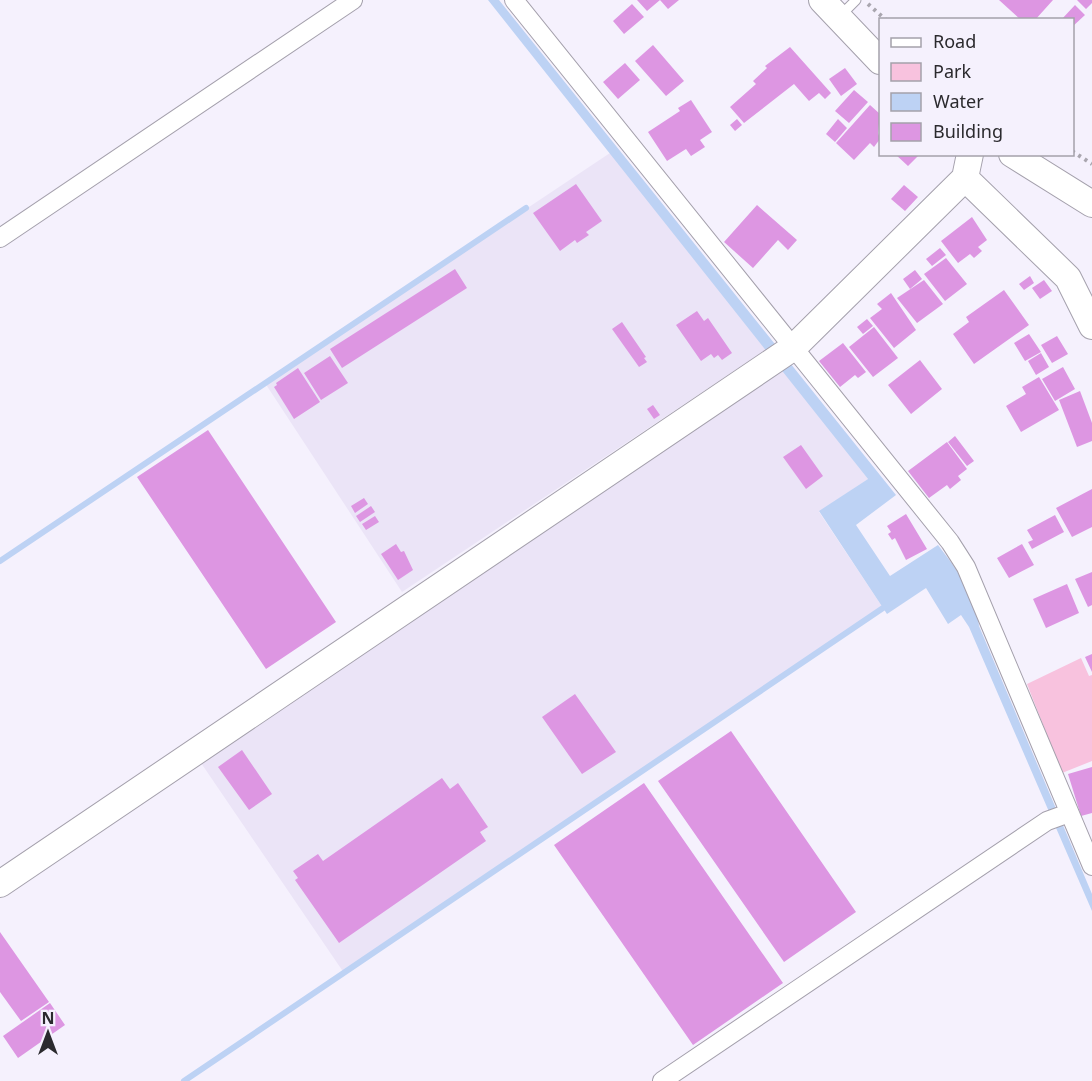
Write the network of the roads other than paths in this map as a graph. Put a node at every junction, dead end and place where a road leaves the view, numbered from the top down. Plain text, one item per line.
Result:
1 (353, 0) edge
2 (514, 0) edge
3 (839, 6) edge
4 (879, 60) edge
5 (1015, 156) edge
6 (968, 166) edge
7 (1092, 204) edge
8 (0, 238) edge
9 (1092, 326) edge
10 (784, 354) junction
11 (1059, 816) junction
12 (1092, 866) edge
13 (0, 884) edge
14 (662, 1081) edge

1 - 8 street
2 - 10 street
3 - 4 street
5 - 7 street
6 - 9 street
6 - 10 street
10 - 11 street
10 - 13 street
11 - 12 street
11 - 14 street

